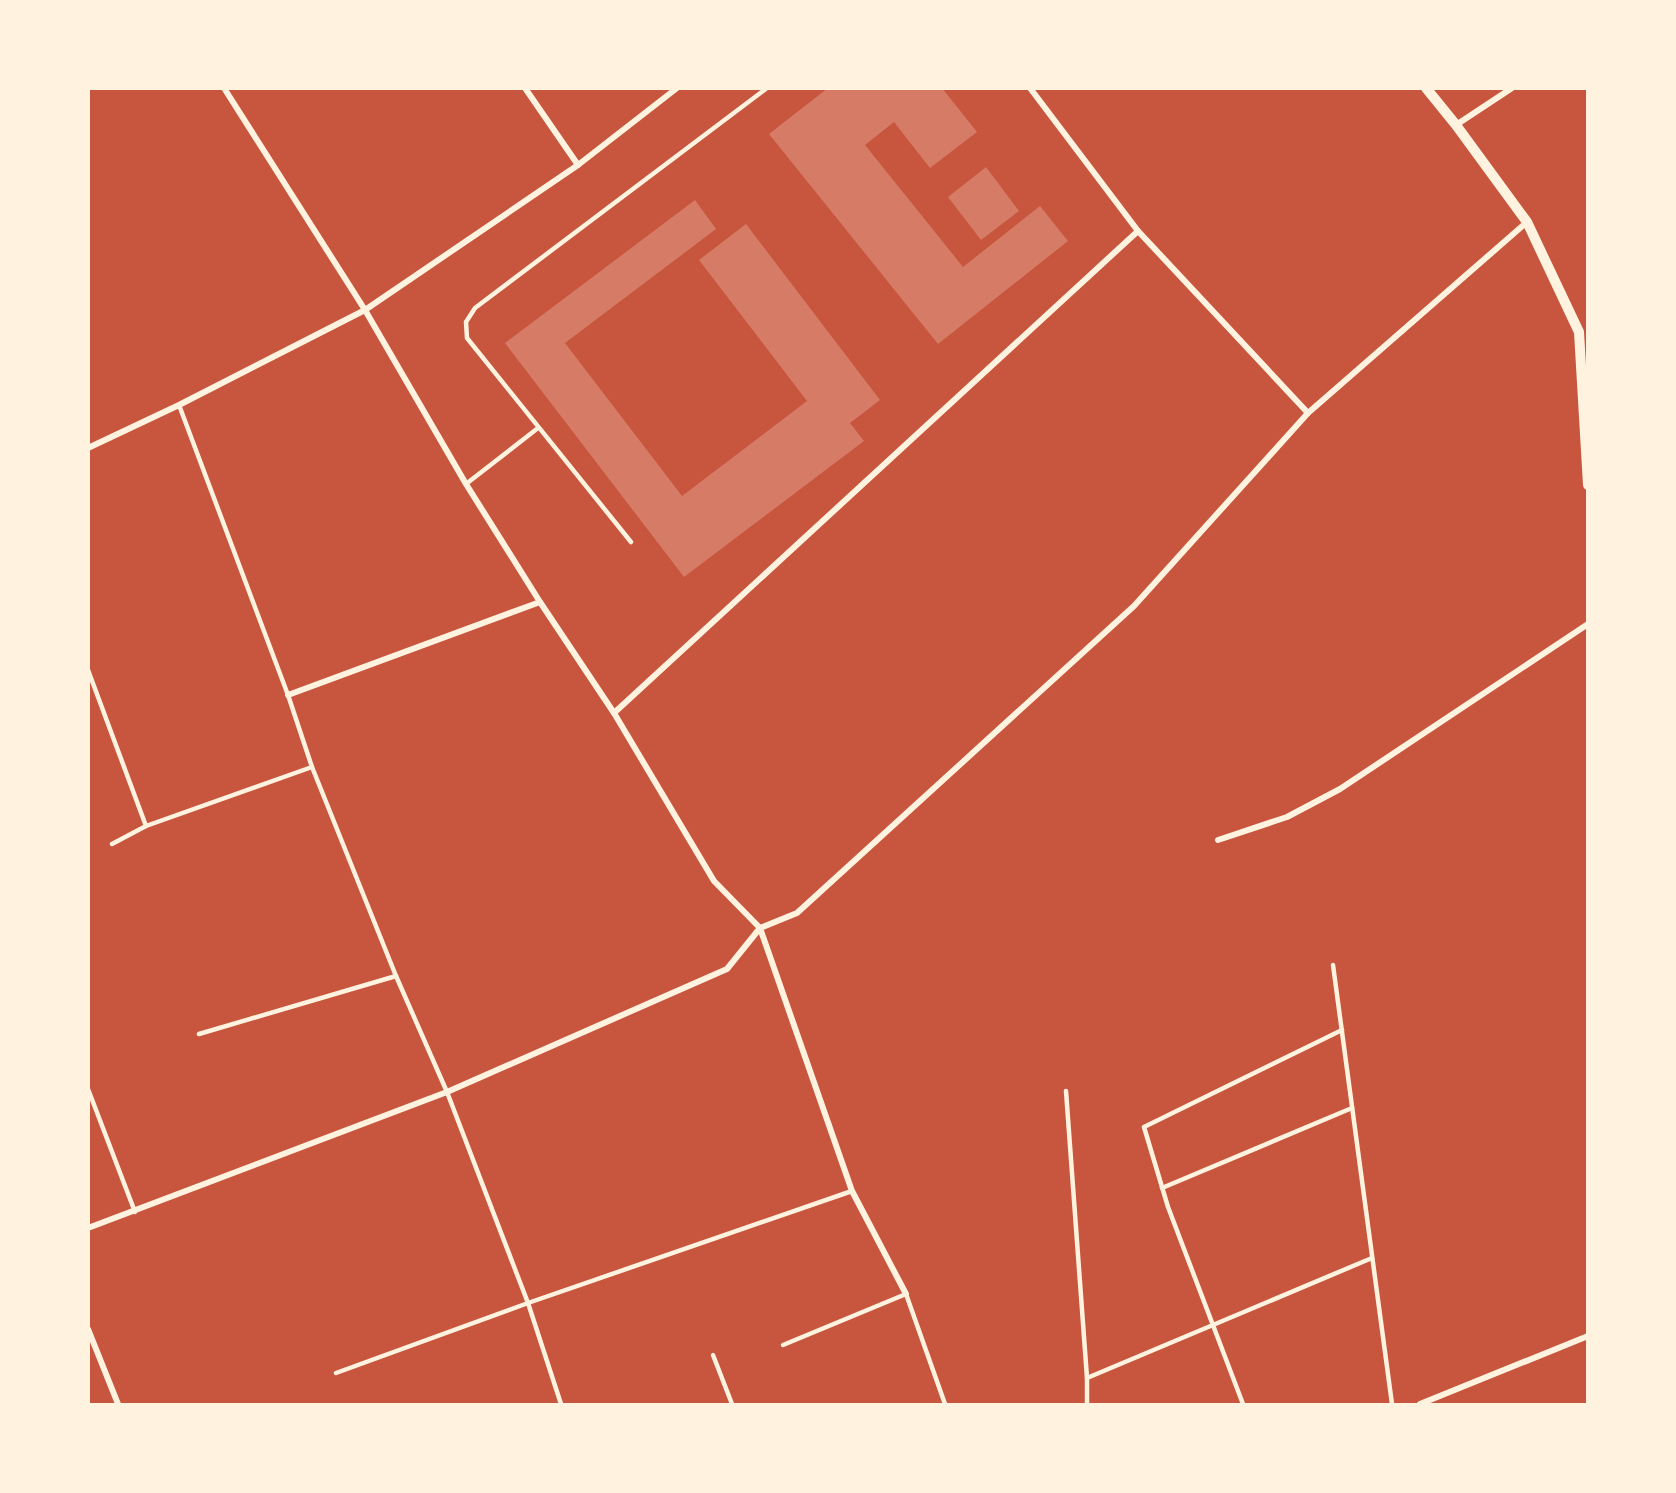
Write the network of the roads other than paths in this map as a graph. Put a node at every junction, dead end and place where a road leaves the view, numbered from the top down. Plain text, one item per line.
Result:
1 (224, 88) edge
2 (525, 88) edge
3 (677, 88) edge
4 (767, 88) edge
5 (1030, 88) edge
6 (1426, 88) edge
7 (1512, 88) edge
8 (1456, 125) junction
9 (578, 165) junction
10 (1527, 222) junction
11 (1138, 231) junction
12 (365, 310) junction
13 (1583, 332) edge
14 (179, 405) junction
15 (1308, 413) junction
16 (538, 428) junction
17 (88, 448) edge
18 (466, 484) junction
19 (1587, 485) edge
20 (631, 542) dead end
21 (540, 602) junction
22 (1587, 624) edge
23 (88, 670) edge
24 (288, 695) junction
25 (614, 713) junction
26 (312, 767) junction
27 (146, 826) junction
28 (1218, 840) dead end
29 (112, 844) dead end
30 (760, 928) junction
31 (1333, 965) dead end
32 (396, 976) junction
33 (1342, 1030) junction
34 (199, 1034) dead end
35 (88, 1089) edge
36 (1066, 1091) dead end
37 (447, 1092) junction
38 (1352, 1108) junction
39 (1162, 1188) junction
40 (852, 1191) junction
41 (135, 1212) junction
42 (88, 1228) edge
43 (1372, 1258) junction
44 (906, 1294) junction
45 (528, 1303) junction
46 (1214, 1326) junction
47 (88, 1329) edge
48 (1587, 1336) edge
49 (783, 1345) dead end
50 (713, 1354) dead end
51 (336, 1373) dead end
52 (1087, 1378) junction
53 (118, 1404) edge
54 (561, 1404) edge
55 (732, 1404) edge
56 (945, 1404) edge
57 (1087, 1404) edge
58 (1243, 1404) edge
59 (1392, 1404) edge
60 (1420, 1404) edge

1 - 12 street
2 - 9 street
3 - 9 street
4 - 16 lane
5 - 11 street
6 - 8 street
7 - 8 street
8 - 10 street
9 - 12 street
10 - 13 street
10 - 15 street
11 - 15 street
11 - 25 street
12 - 14 street
12 - 18 street
13 - 19 street
14 - 17 street
14 - 24 lane
15 - 30 street
16 - 18 lane
16 - 20 lane
18 - 21 street
21 - 24 street
21 - 25 street
22 - 28 street
23 - 27 lane
24 - 26 lane
25 - 30 street
26 - 27 lane
26 - 32 lane
27 - 29 lane
30 - 37 street
30 - 40 street
31 - 33 lane
32 - 34 lane
32 - 37 lane
33 - 38 lane
33 - 39 lane
35 - 41 lane
36 - 52 lane
37 - 41 street
37 - 45 lane
38 - 39 lane
38 - 43 lane
39 - 46 lane
40 - 44 street
40 - 45 lane
41 - 42 street
43 - 46 lane
43 - 59 lane
44 - 49 lane
44 - 56 lane
45 - 51 lane
45 - 54 lane
46 - 52 lane
46 - 58 lane
47 - 53 street
48 - 60 street
50 - 55 lane
52 - 57 lane

